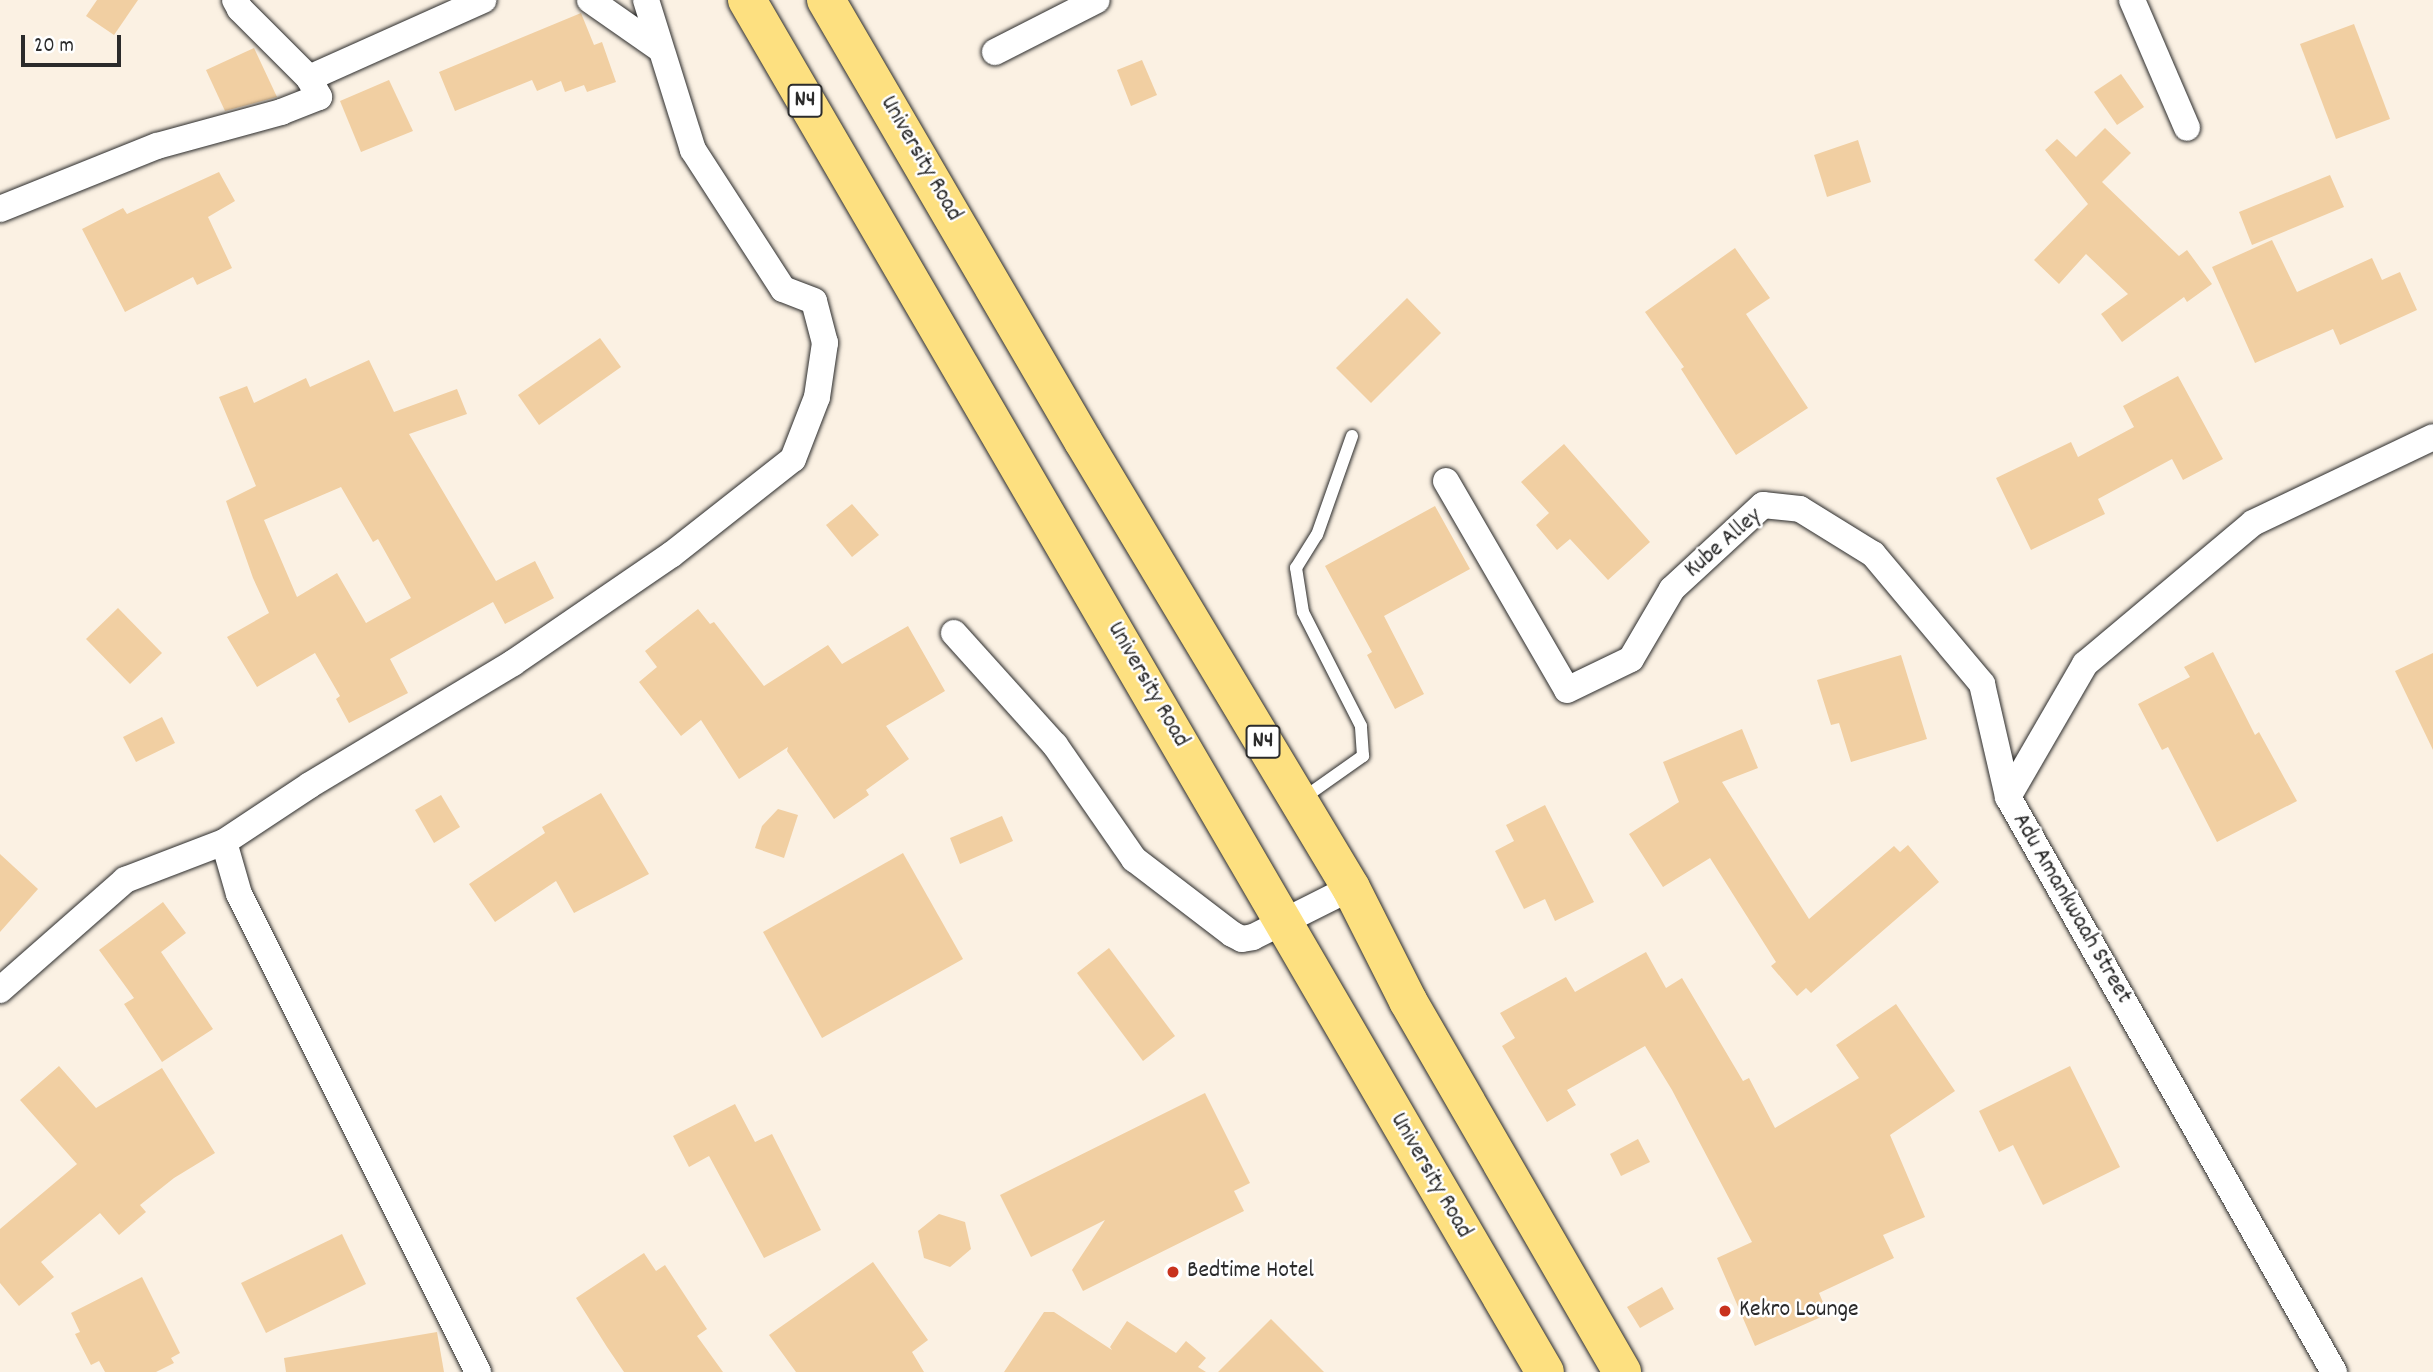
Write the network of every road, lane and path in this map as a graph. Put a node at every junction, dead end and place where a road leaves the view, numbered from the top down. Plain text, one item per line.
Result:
1 (235, 0) edge
2 (483, 0) edge
3 (590, 0) edge
4 (646, 0) edge
5 (747, 0) edge
6 (1097, 0) edge
7 (2132, 0) edge
8 (829, 6) edge
9 (660, 49) junction
10 (995, 52) dead end
11 (309, 78) junction
12 (2187, 128) dead end
13 (0, 209) edge
14 (1352, 436) dead end
15 (2433, 438) edge
16 (1446, 481) dead end
17 (954, 633) dead end
18 (2008, 797) junction
19 (1298, 801) junction
20 (224, 842) junction
21 (1351, 888) junction
22 (1286, 923) junction
23 (0, 990) edge
24 (478, 1372) edge
25 (1545, 1372) edge
26 (1622, 1372) edge
27 (2334, 1372) edge

1 - 11 street
2 - 11 street
3 - 9 street
4 - 9 street
5 - 22 highway, University Road / N4
6 - 10 street
7 - 12 street
8 - 19 highway, University Road / N4
9 - 20 street
11 - 13 street
14 - 19 lane
15 - 18 street, Adu Amankwaah Street
16 - 18 street, Kube Alley
17 - 22 street
18 - 27 street, Adu Amankwaah Street
19 - 21 highway, University Road / N4
20 - 23 street
20 - 24 street
21 - 22 street
21 - 26 highway, University Road / N4
22 - 25 highway, University Road / N4

